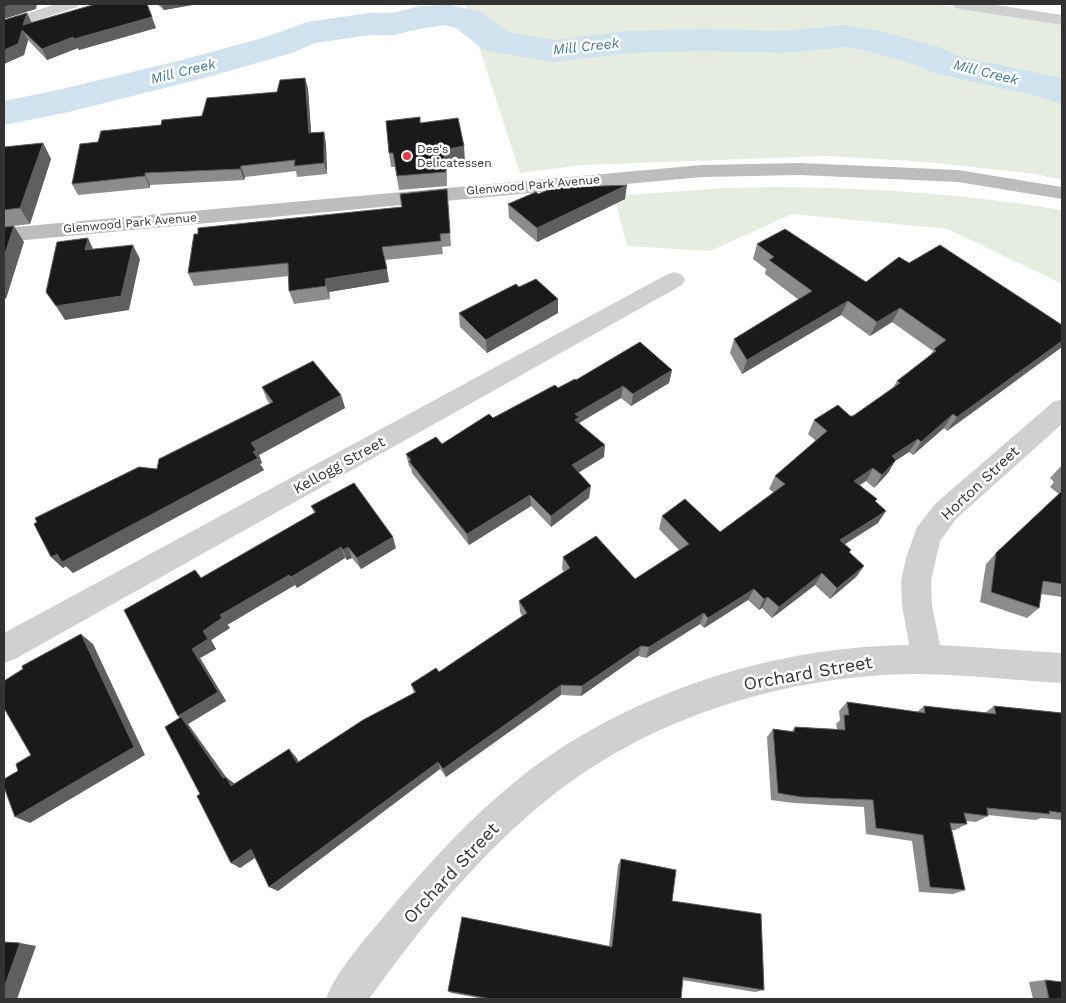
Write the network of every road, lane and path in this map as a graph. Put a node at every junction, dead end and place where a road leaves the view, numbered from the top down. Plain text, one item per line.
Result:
1 (70, 4) edge
2 (960, 4) edge
3 (1062, 20) edge
4 (4, 26) edge
5 (1062, 194) edge
6 (4, 235) edge
7 (674, 280) dead end
8 (1062, 409) edge
9 (4, 650) edge
10 (927, 659) junction
11 (1062, 668) edge
12 (345, 999) edge

1 - 4 street
2 - 3 street
5 - 6 main road, Glenwood Park Avenue
7 - 9 street, Kellogg Street
8 - 10 street, Horton Street
10 - 11 street, Orchard Street
10 - 12 street, Orchard Street

